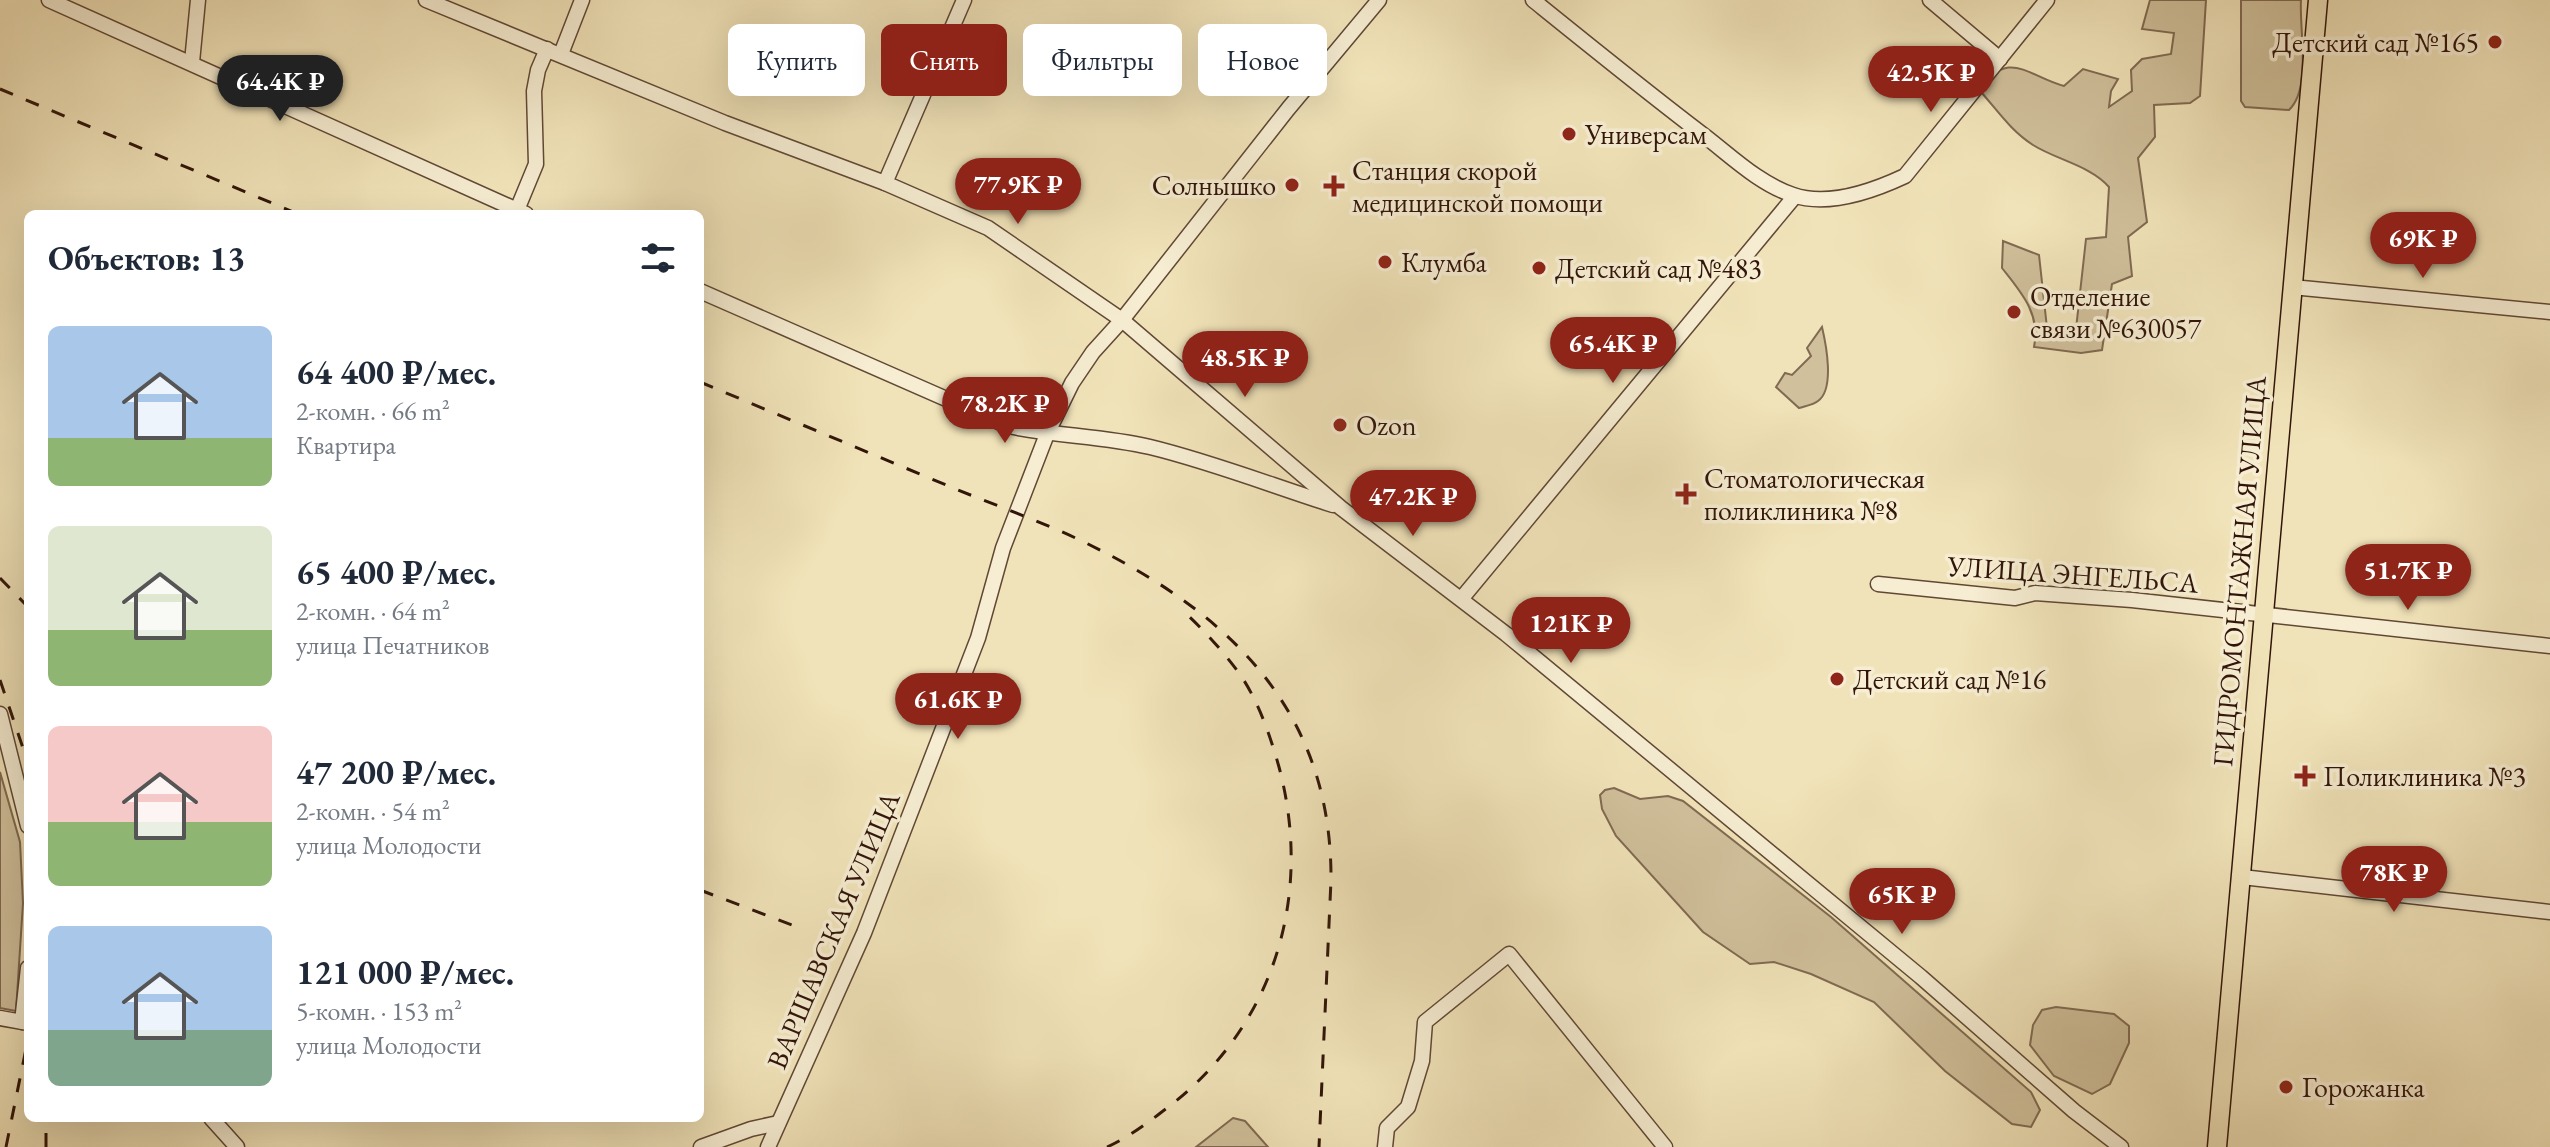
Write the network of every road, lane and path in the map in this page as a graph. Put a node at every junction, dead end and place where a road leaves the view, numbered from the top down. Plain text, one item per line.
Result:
1 (49, 0) edge
2 (198, 0) edge
3 (426, 0) edge
4 (582, 0) edge
5 (964, 0) edge
6 (1379, 0) edge
7 (1533, 0) edge
8 (1930, 0) edge
9 (2047, 0) edge
10 (2318, 0) edge
11 (554, 51) junction
12 (2000, 59) junction
13 (192, 62) junction
14 (885, 183) junction
15 (1795, 196) junction
16 (517, 210) edge
17 (522, 210) edge
18 (2292, 287) junction
19 (704, 293) edge
20 (2550, 312) edge
21 (1122, 320) junction
22 (1047, 434) junction
23 (1341, 508) junction
24 (1878, 584) dead end
25 (1462, 598) junction
26 (2262, 615) junction
27 (2550, 646) edge
28 (0, 714) edge
29 (24, 810) edge
30 (2242, 877) junction
31 (2550, 912) edge
32 (0, 1018) edge
33 (24, 1022) edge
34 (215, 1122) edge
35 (778, 1123) junction
36 (237, 1147) edge
37 (701, 1147) edge
38 (768, 1147) edge
39 (1385, 1147) edge
40 (1665, 1147) edge
41 (2121, 1147) edge
42 (2217, 1147) edge

1 - 13 street
2 - 13 street
3 - 11 street
4 - 11 street
5 - 14 street
6 - 21 street, ВАРШАВСКАЯ УЛИЦА
7 - 15 street
8 - 12 street
9 - 12 street
10 - 18 main road, ГИДРОМОНТАЖНАЯ УЛИЦА
11 - 14 street
11 - 17 street
12 - 15 street
13 - 16 street
14 - 21 street
15 - 25 street
18 - 20 street
18 - 26 main road, ГИДРОМОНТАЖНАЯ УЛИЦА
19 - 22 street
21 - 22 street, ВАРШАВСКАЯ УЛИЦА
21 - 23 street
22 - 23 street
22 - 35 street, ВАРШАВСКАЯ УЛИЦА
23 - 25 street
24 - 26 street, УЛИЦА ЭНГЕЛЬСА
25 - 41 street
26 - 27 street, УЛИЦА ЭНГЕЛЬСА
26 - 30 main road, ГИДРОМОНТАЖНАЯ УЛИЦА
28 - 29 street
30 - 31 street
30 - 42 main road, ГИДРОМОНТАЖНАЯ УЛИЦА
32 - 33 street
34 - 36 street
35 - 37 street
35 - 38 street, ВАРШАВСКАЯ УЛИЦА
39 - 40 street

